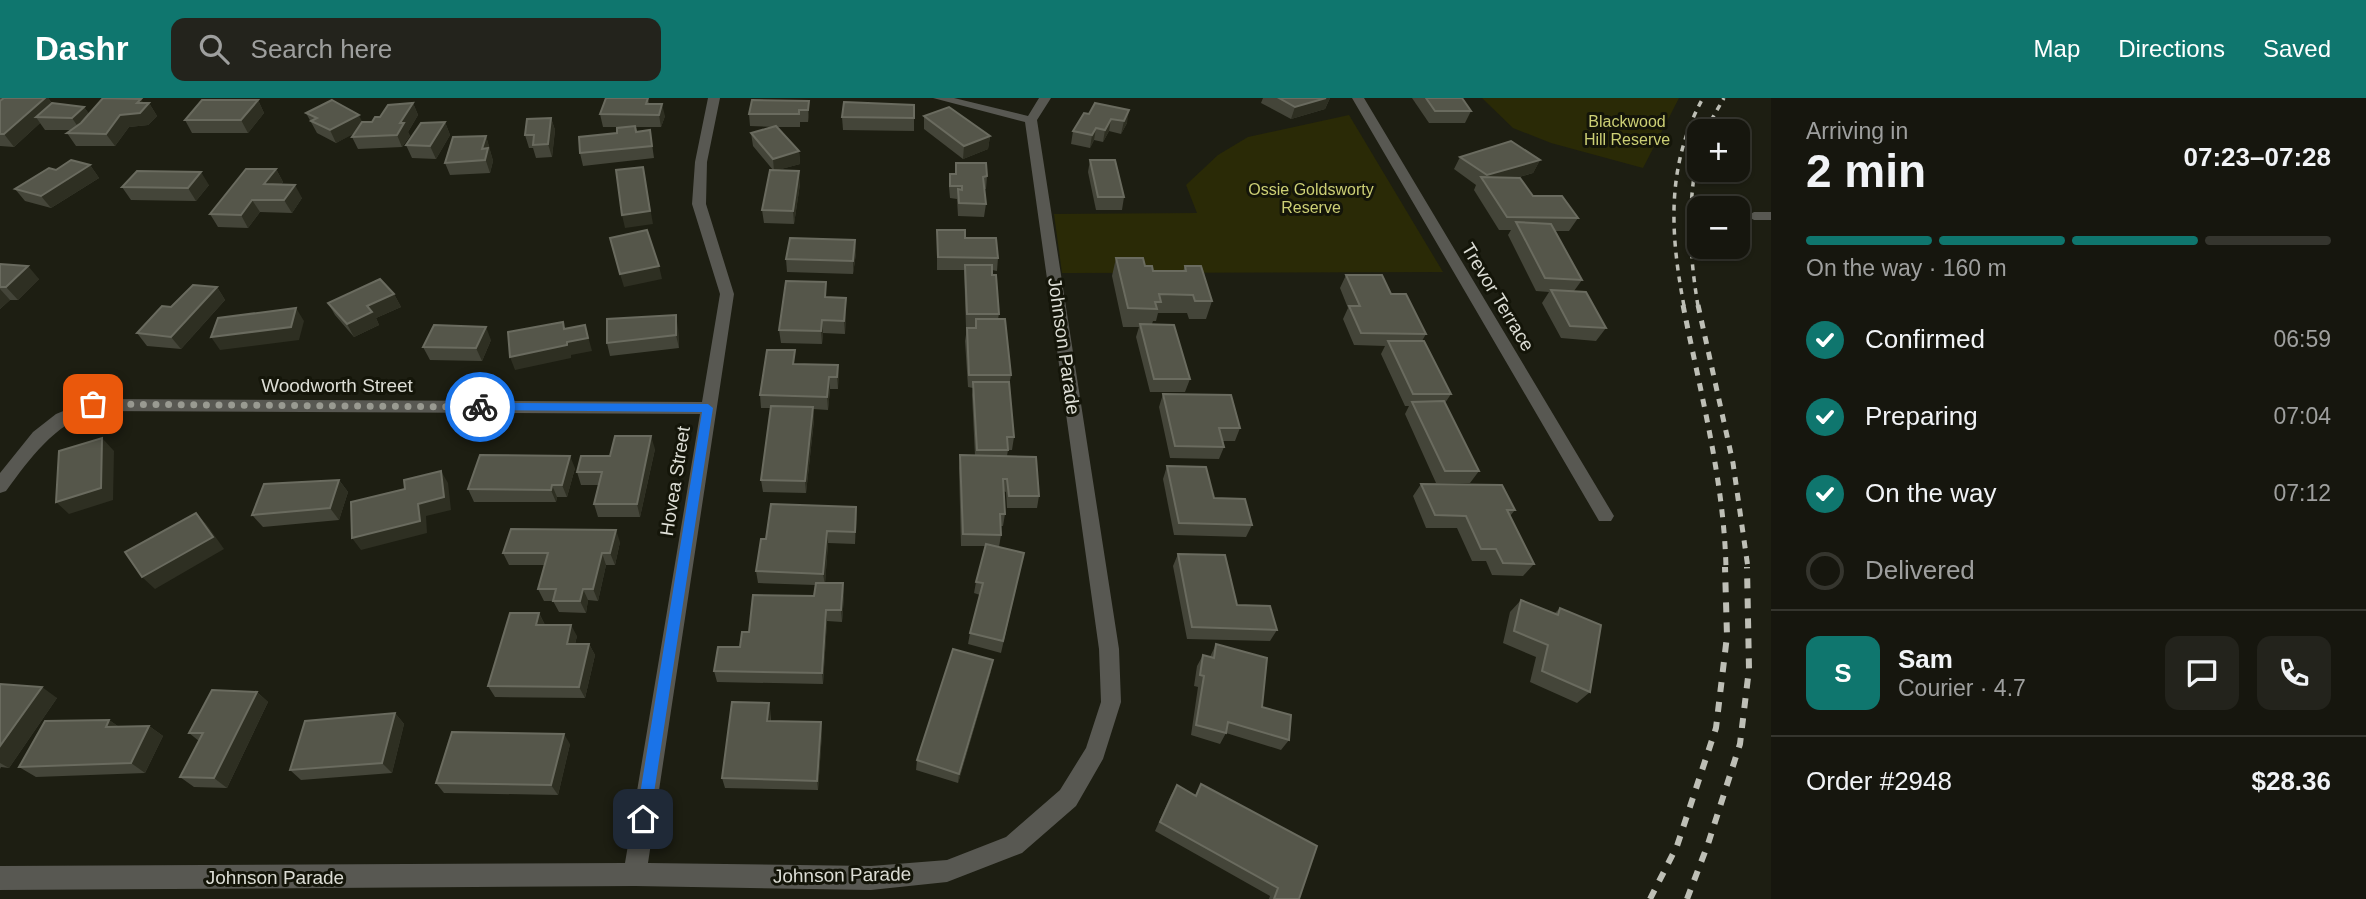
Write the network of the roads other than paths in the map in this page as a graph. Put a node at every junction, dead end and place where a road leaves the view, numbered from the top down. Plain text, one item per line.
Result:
1 (715, 98) edge
2 (939, 98) edge
3 (1045, 98) edge
4 (1358, 98) edge
5 (1031, 120) junction
6 (1754, 216) dead end
7 (1771, 216) edge
8 (708, 408) junction
9 (0, 486) edge
10 (1605, 516) dead end
11 (635, 874) junction
12 (0, 878) edge

1 - 8 street, Hovea Street
2 - 5 street
3 - 5 street
4 - 10 street, Trevor Terrace
5 - 11 street, Johnson Parade
6 - 7 street
8 - 9 street, Woodworth Street
8 - 11 street, Hovea Street
11 - 12 street, Johnson Parade

